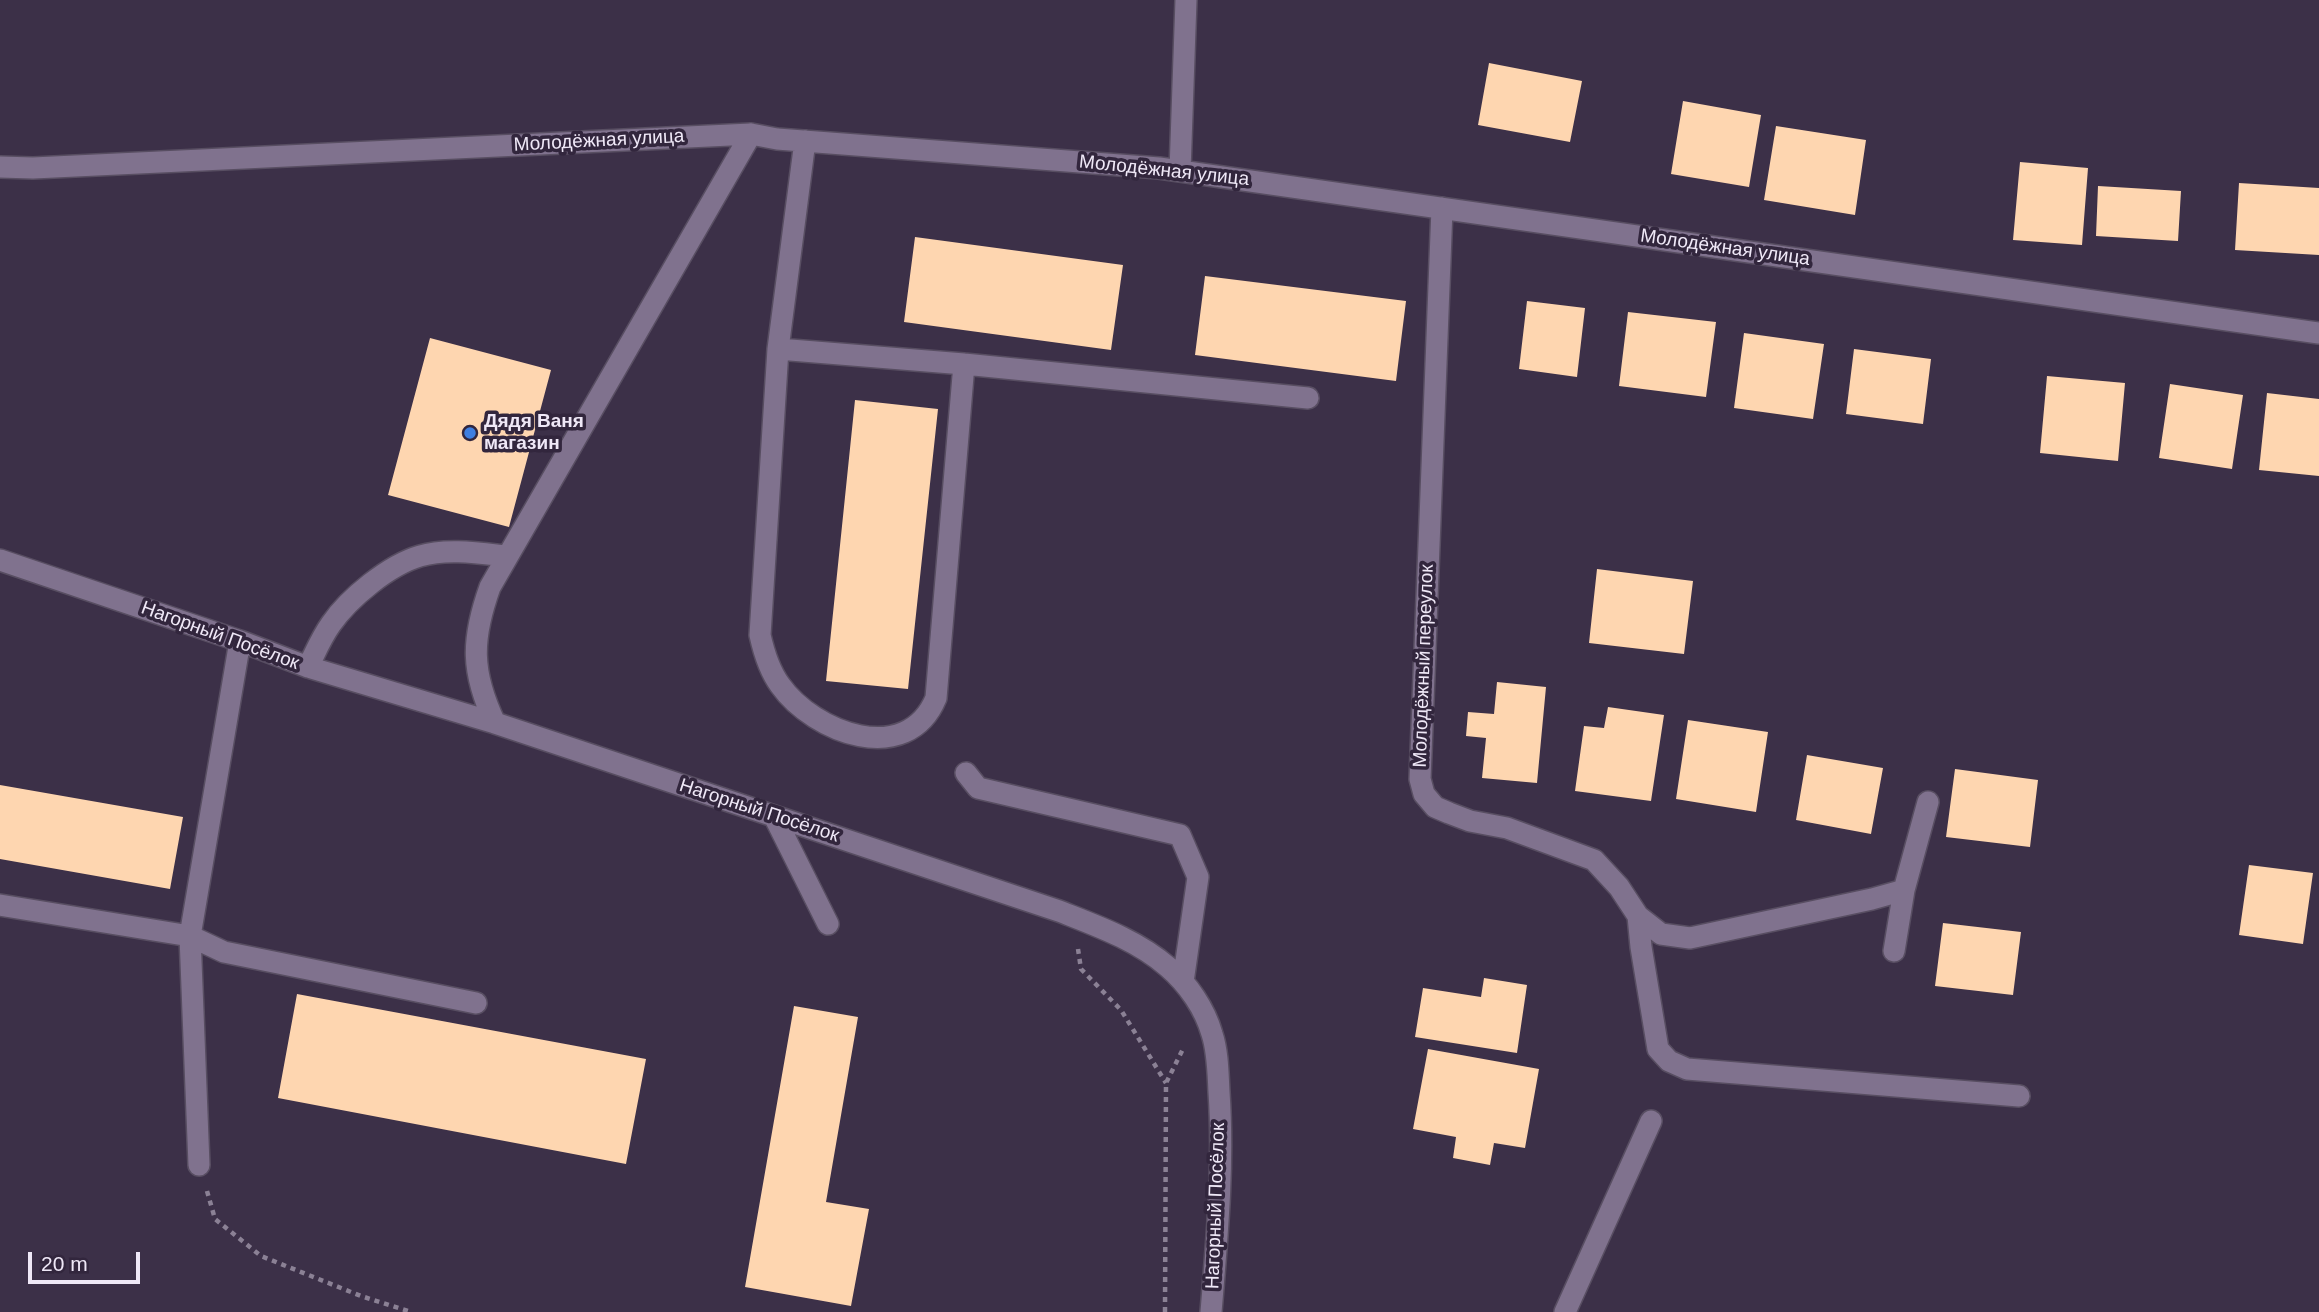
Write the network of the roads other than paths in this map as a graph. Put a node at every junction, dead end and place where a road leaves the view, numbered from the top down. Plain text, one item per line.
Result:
1 (1186, 0) edge
2 (751, 134) junction
3 (805, 141) junction
4 (0, 167) edge
5 (1180, 171) junction
6 (1442, 208) junction
7 (2319, 333) edge
8 (778, 349) junction
9 (964, 364) junction
10 (1308, 398) dead end
11 (506, 556) junction
12 (0, 559) edge
13 (240, 641) junction
14 (308, 667) junction
15 (495, 723) junction
16 (966, 773) dead end
17 (1928, 802) dead end
18 (774, 816) junction
19 (1904, 890) junction
20 (0, 905) edge
21 (1638, 916) junction
22 (828, 924) dead end
23 (190, 936) junction
24 (1894, 951) dead end
25 (1183, 982) junction
26 (476, 1003) dead end
27 (2019, 1096) dead end
28 (1651, 1121) dead end
29 (199, 1165) road end
30 (1211, 1312) edge
31 (1565, 1312) edge

1 - 5 street
2 - 3 street, Молодёжная улица
2 - 4 street, Молодёжная улица
2 - 11 street
3 - 5 street, Молодёжная улица
3 - 8 street
5 - 6 street, Молодёжная улица
6 - 7 street, Молодёжная улица
6 - 21 street, Молодёжный переулок
8 - 9 street
8 - 9 street
9 - 10 street
11 - 14 street
11 - 15 street
12 - 13 street, Нагорный Посёлок
13 - 14 street, Нагорный Посёлок
13 - 23 street
14 - 15 street, Нагорный Посёлок
15 - 18 street, Нагорный Посёлок
16 - 25 street
17 - 19 street
18 - 22 street
18 - 25 street, Нагорный Посёлок
19 - 21 street, Молодёжный переулок
19 - 24 street
20 - 23 street
21 - 27 street
23 - 26 street
23 - 29 street
25 - 30 street, Нагорный Посёлок
28 - 31 street

